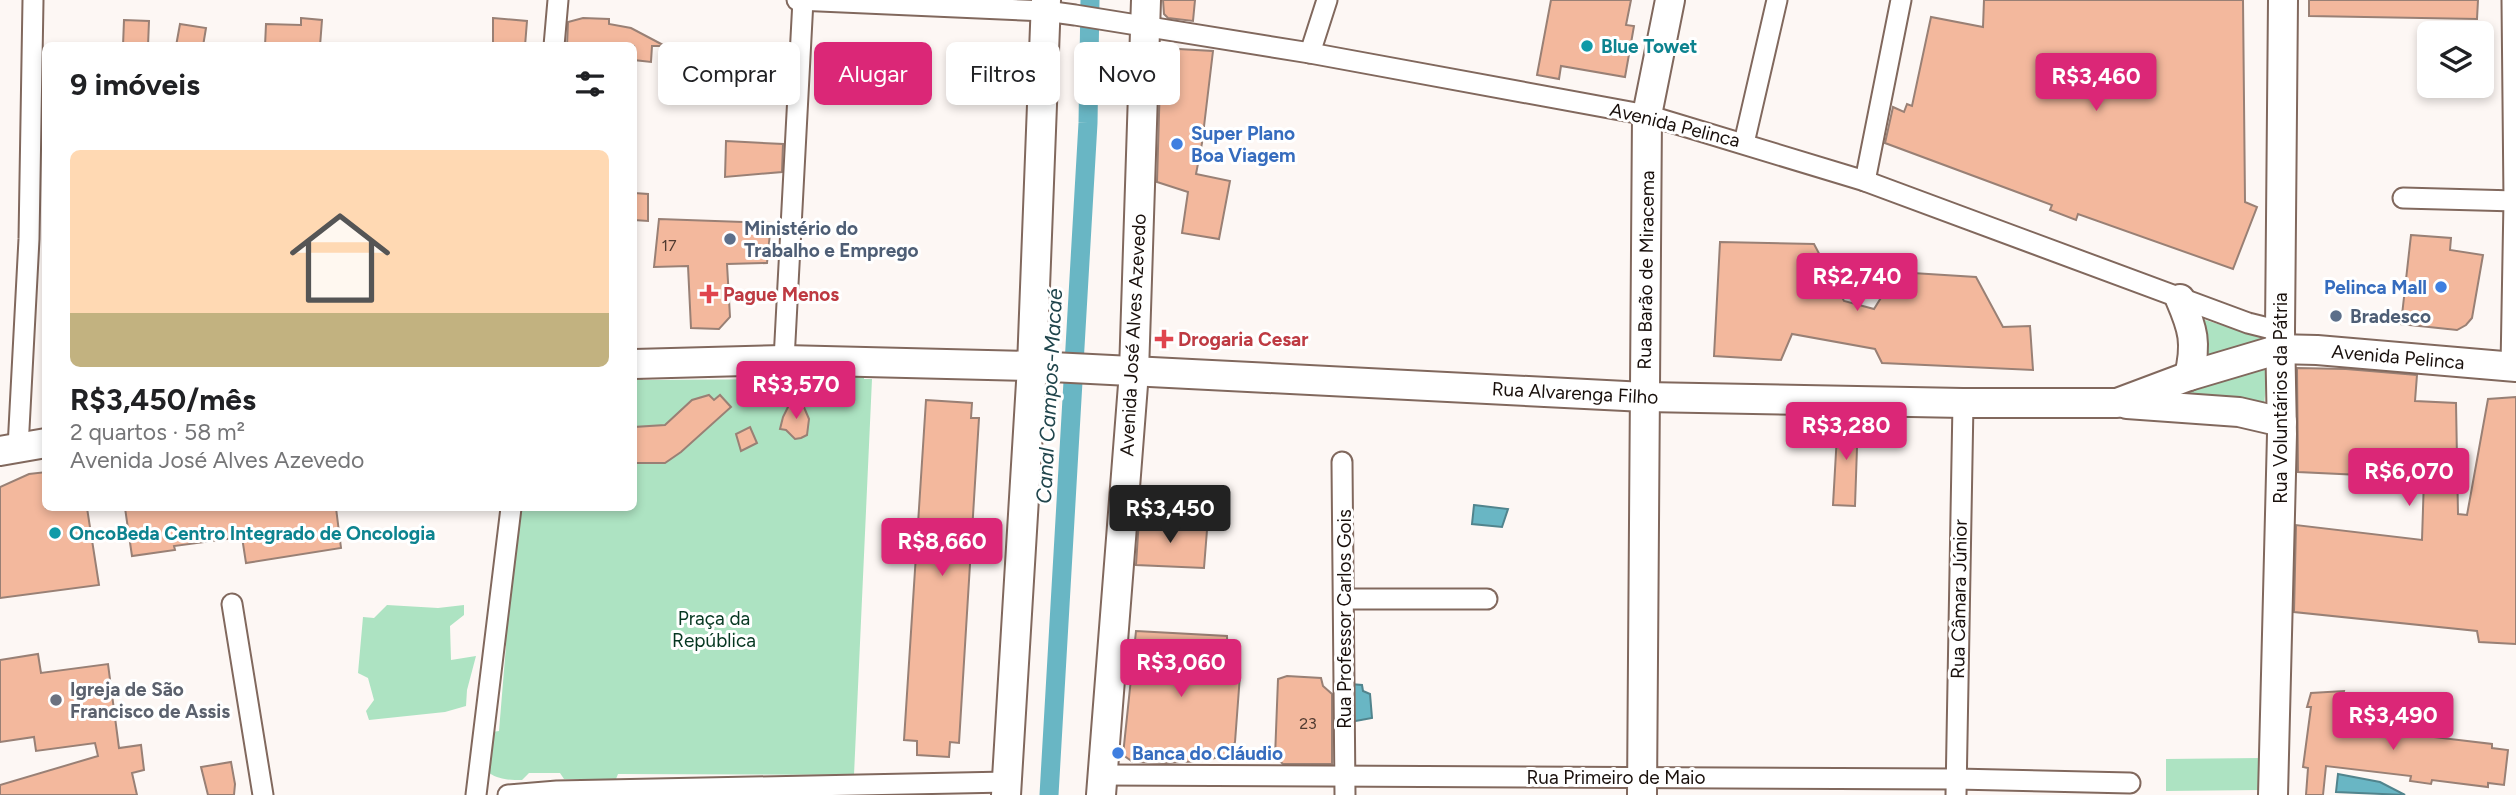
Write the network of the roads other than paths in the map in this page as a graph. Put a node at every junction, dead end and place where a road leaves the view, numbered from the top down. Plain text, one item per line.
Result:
1 (33, 0) edge
2 (558, 0) edge
3 (797, 0) edge
4 (803, 0) edge
5 (1326, 0) edge
6 (1670, 0) edge
7 (1777, 0) edge
8 (1901, 0) edge
9 (2283, 0) edge
10 (2512, 0) edge
11 (1046, 6) edge
12 (1146, 13) edge
13 (554, 42) edge
14 (1310, 53) junction
15 (1647, 115) junction
16 (1744, 143) junction
17 (1865, 181) junction
18 (2403, 198) dead end
19 (2515, 201) edge
20 (37, 239) edge
21 (2180, 299) junction
22 (2280, 340) junction
23 (784, 360) junction
24 (637, 364) edge
25 (1032, 366) junction
26 (2514, 367) edge
27 (1134, 372) junction
28 (2189, 376) junction
29 (1645, 397) junction
30 (1963, 403) junction
31 (2117, 403) junction
32 (2282, 422) junction
33 (42, 444) edge
34 (9, 449) edge
35 (1342, 462) dead end
36 (510, 511) edge
37 (1487, 598) dead end
38 (1345, 599) junction
39 (232, 604) dead end
40 (2130, 783) dead end
41 (1102, 785) edge
42 (1345, 785) edge
43 (1642, 786) edge
44 (1956, 787) edge
45 (1006, 789) edge
46 (806, 791) edge
47 (263, 795) edge
48 (476, 795) edge
49 (508, 795) edge
50 (2273, 795) edge

1 - 20 street
2 - 13 street
3 - 4 street, Avenida Pelinca
4 - 11 street, Avenida Pelinca
4 - 23 street
5 - 14 street
6 - 15 main road, Rua Barão de Miracema
7 - 16 street
8 - 17 street
9 - 22 main road, Rua Voluntários da Pátria
10 - 19 street
11 - 12 street, Avenida Pelinca
11 - 25 main road
12 - 14 street, Avenida Pelinca
12 - 27 main road, Avenida José Alves Azevedo
14 - 15 street, Avenida Pelinca
15 - 16 street, Avenida Pelinca
15 - 29 main road, Rua Barão de Miracema
16 - 17 street, Avenida Pelinca
17 - 21 street, Avenida Pelinca
18 - 19 street
19 - 26 street
20 - 34 street
21 - 22 street, Avenida Pelinca
21 - 28 main road
22 - 26 main road, Avenida Pelinca
22 - 28 main road, Rua Alvarenga Filho
22 - 32 main road, Rua Voluntários da Pátria
23 - 24 main road, Rua Alvarenga Filho
23 - 25 main road, Rua Alvarenga Filho
25 - 27 main road, Rua Alvarenga Filho
25 - 45 main road
27 - 29 main road, Rua Alvarenga Filho
27 - 41 main road, Avenida José Alves Azevedo
28 - 31 main road, Rua Alvarenga Filho
29 - 30 main road, Rua Alvarenga Filho
29 - 43 main road, Rua Barão de Miracema
30 - 31 main road, Rua Alvarenga Filho
30 - 44 street, Rua Câmara Júnior
31 - 32 main road, Rua Alvarenga Filho
32 - 50 main road, Rua Voluntários da Pátria
33 - 34 main road
35 - 38 street, Rua Professor Carlos Gois
36 - 48 street
37 - 38 street
38 - 42 street, Rua Professor Carlos Gois
39 - 47 street
40 - 44 street, Rua Primeiro de Maio
41 - 42 street, Rua Primeiro de Maio
42 - 43 street, Rua Primeiro de Maio
43 - 44 street, Rua Primeiro de Maio
45 - 46 street
46 - 49 street

